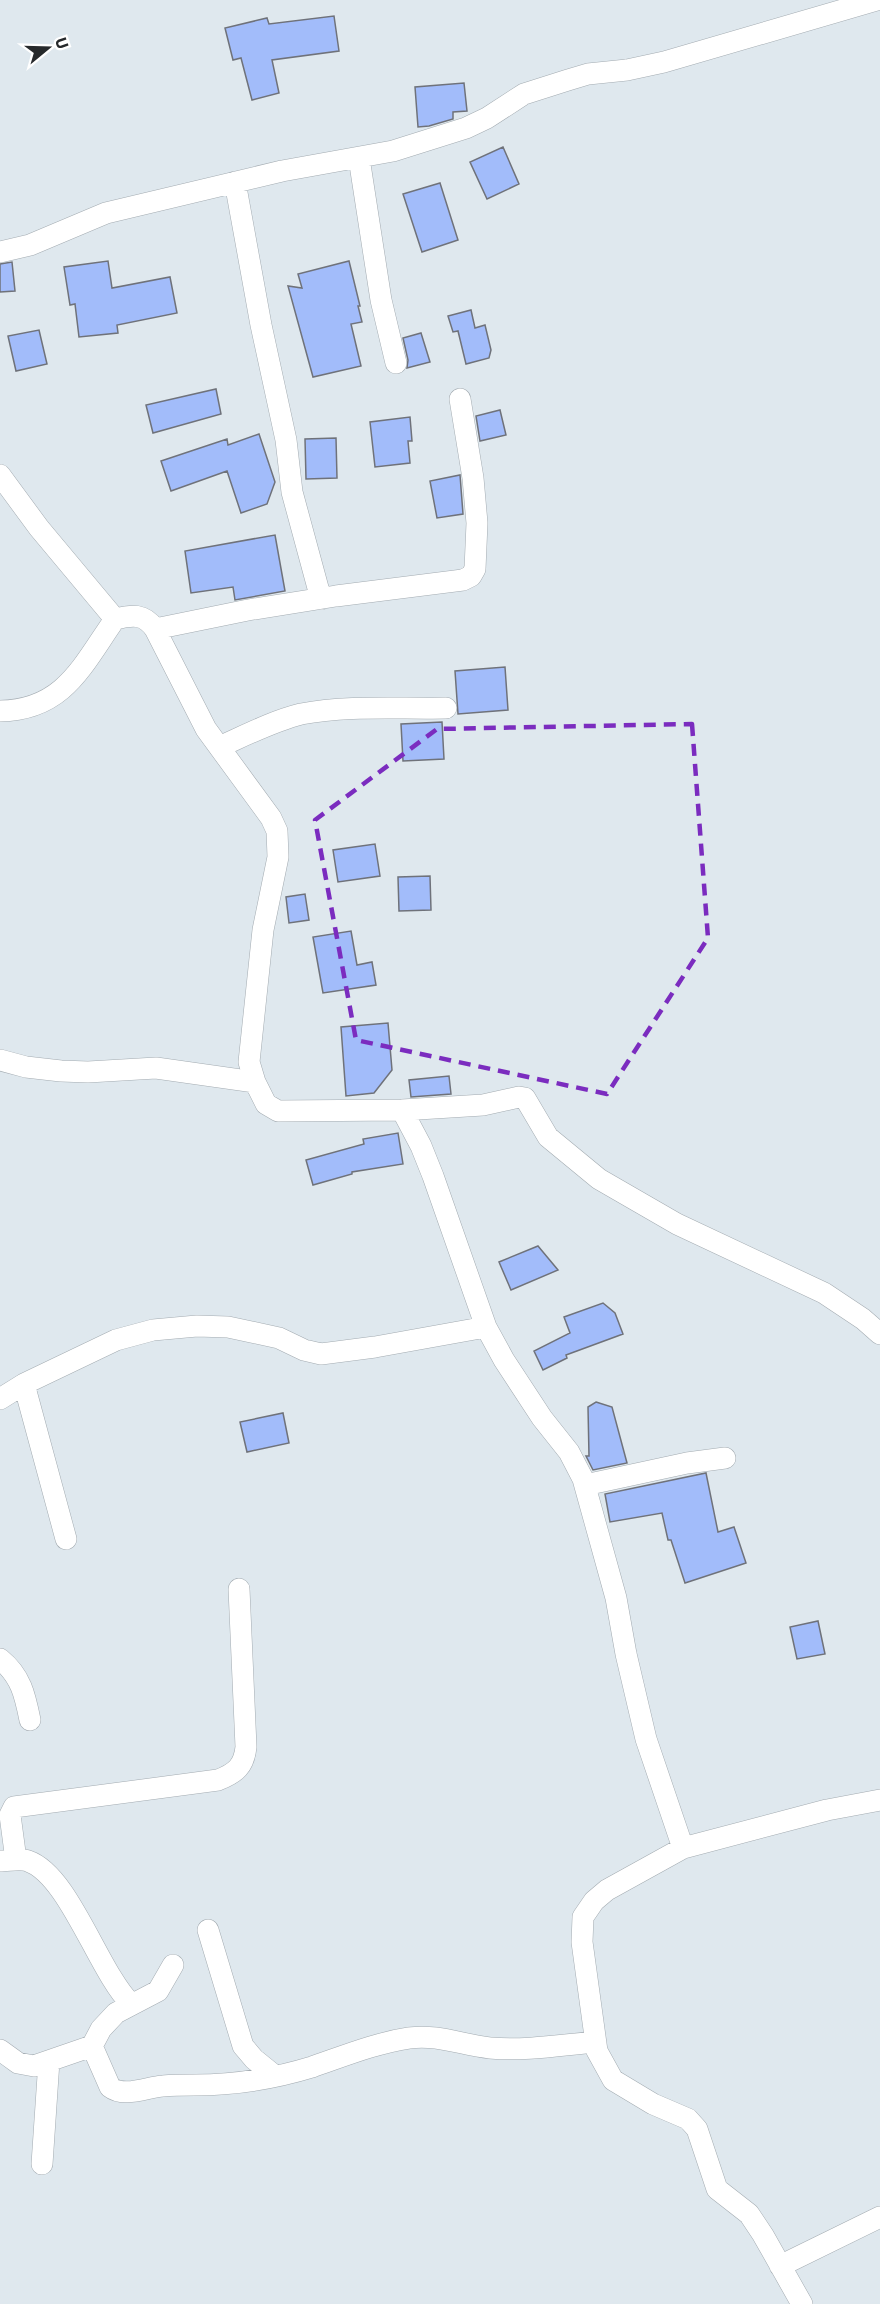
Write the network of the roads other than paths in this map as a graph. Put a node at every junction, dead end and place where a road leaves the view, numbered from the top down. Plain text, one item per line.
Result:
1 (877, 0) edge
2 (359, 158) junction
3 (235, 182) junction
4 (0, 252) edge
5 (396, 363) dead end
6 (460, 399) dead end
7 (0, 475) edge
8 (321, 599) junction
9 (115, 619) junction
10 (155, 629) junction
11 (446, 708) dead end
12 (0, 711) edge
13 (219, 747) junction
14 (0, 1060) edge
15 (255, 1082) junction
16 (402, 1110) junction
17 (486, 1327) junction
18 (880, 1334) edge
19 (24, 1384) junction
20 (0, 1399) edge
21 (725, 1458) dead end
22 (585, 1485) junction
23 (66, 1539) dead end
24 (239, 1589) dead end
25 (0, 1659) edge
26 (30, 1720) dead end
27 (880, 1800) edge
28 (683, 1848) junction
29 (8, 1861) edge
30 (208, 1930) dead end
31 (173, 1965) dead end
32 (131, 2004) junction
33 (596, 2042) junction
34 (92, 2046) junction
35 (0, 2050) edge
36 (49, 2061) junction
37 (275, 2076) junction
38 (42, 2164) dead end
39 (880, 2217) edge
40 (780, 2266) junction
41 (801, 2304) edge

1 - 2 street
2 - 3 street
2 - 5 street
3 - 4 street
3 - 8 street
6 - 8 street
7 - 9 street
8 - 10 street
9 - 10 street
9 - 12 street
10 - 13 street
11 - 13 street
13 - 15 street
14 - 15 street
15 - 16 street
16 - 17 street
16 - 18 street
17 - 19 street
17 - 22 street
19 - 20 street
19 - 23 street
21 - 22 street
22 - 28 street
24 - 29 street
25 - 26 street
27 - 28 street
28 - 33 street
29 - 32 street
30 - 37 street
31 - 32 street
32 - 34 street
33 - 37 street
33 - 40 street
34 - 36 street
34 - 37 street
35 - 36 street
36 - 38 street
39 - 40 street
40 - 41 street

